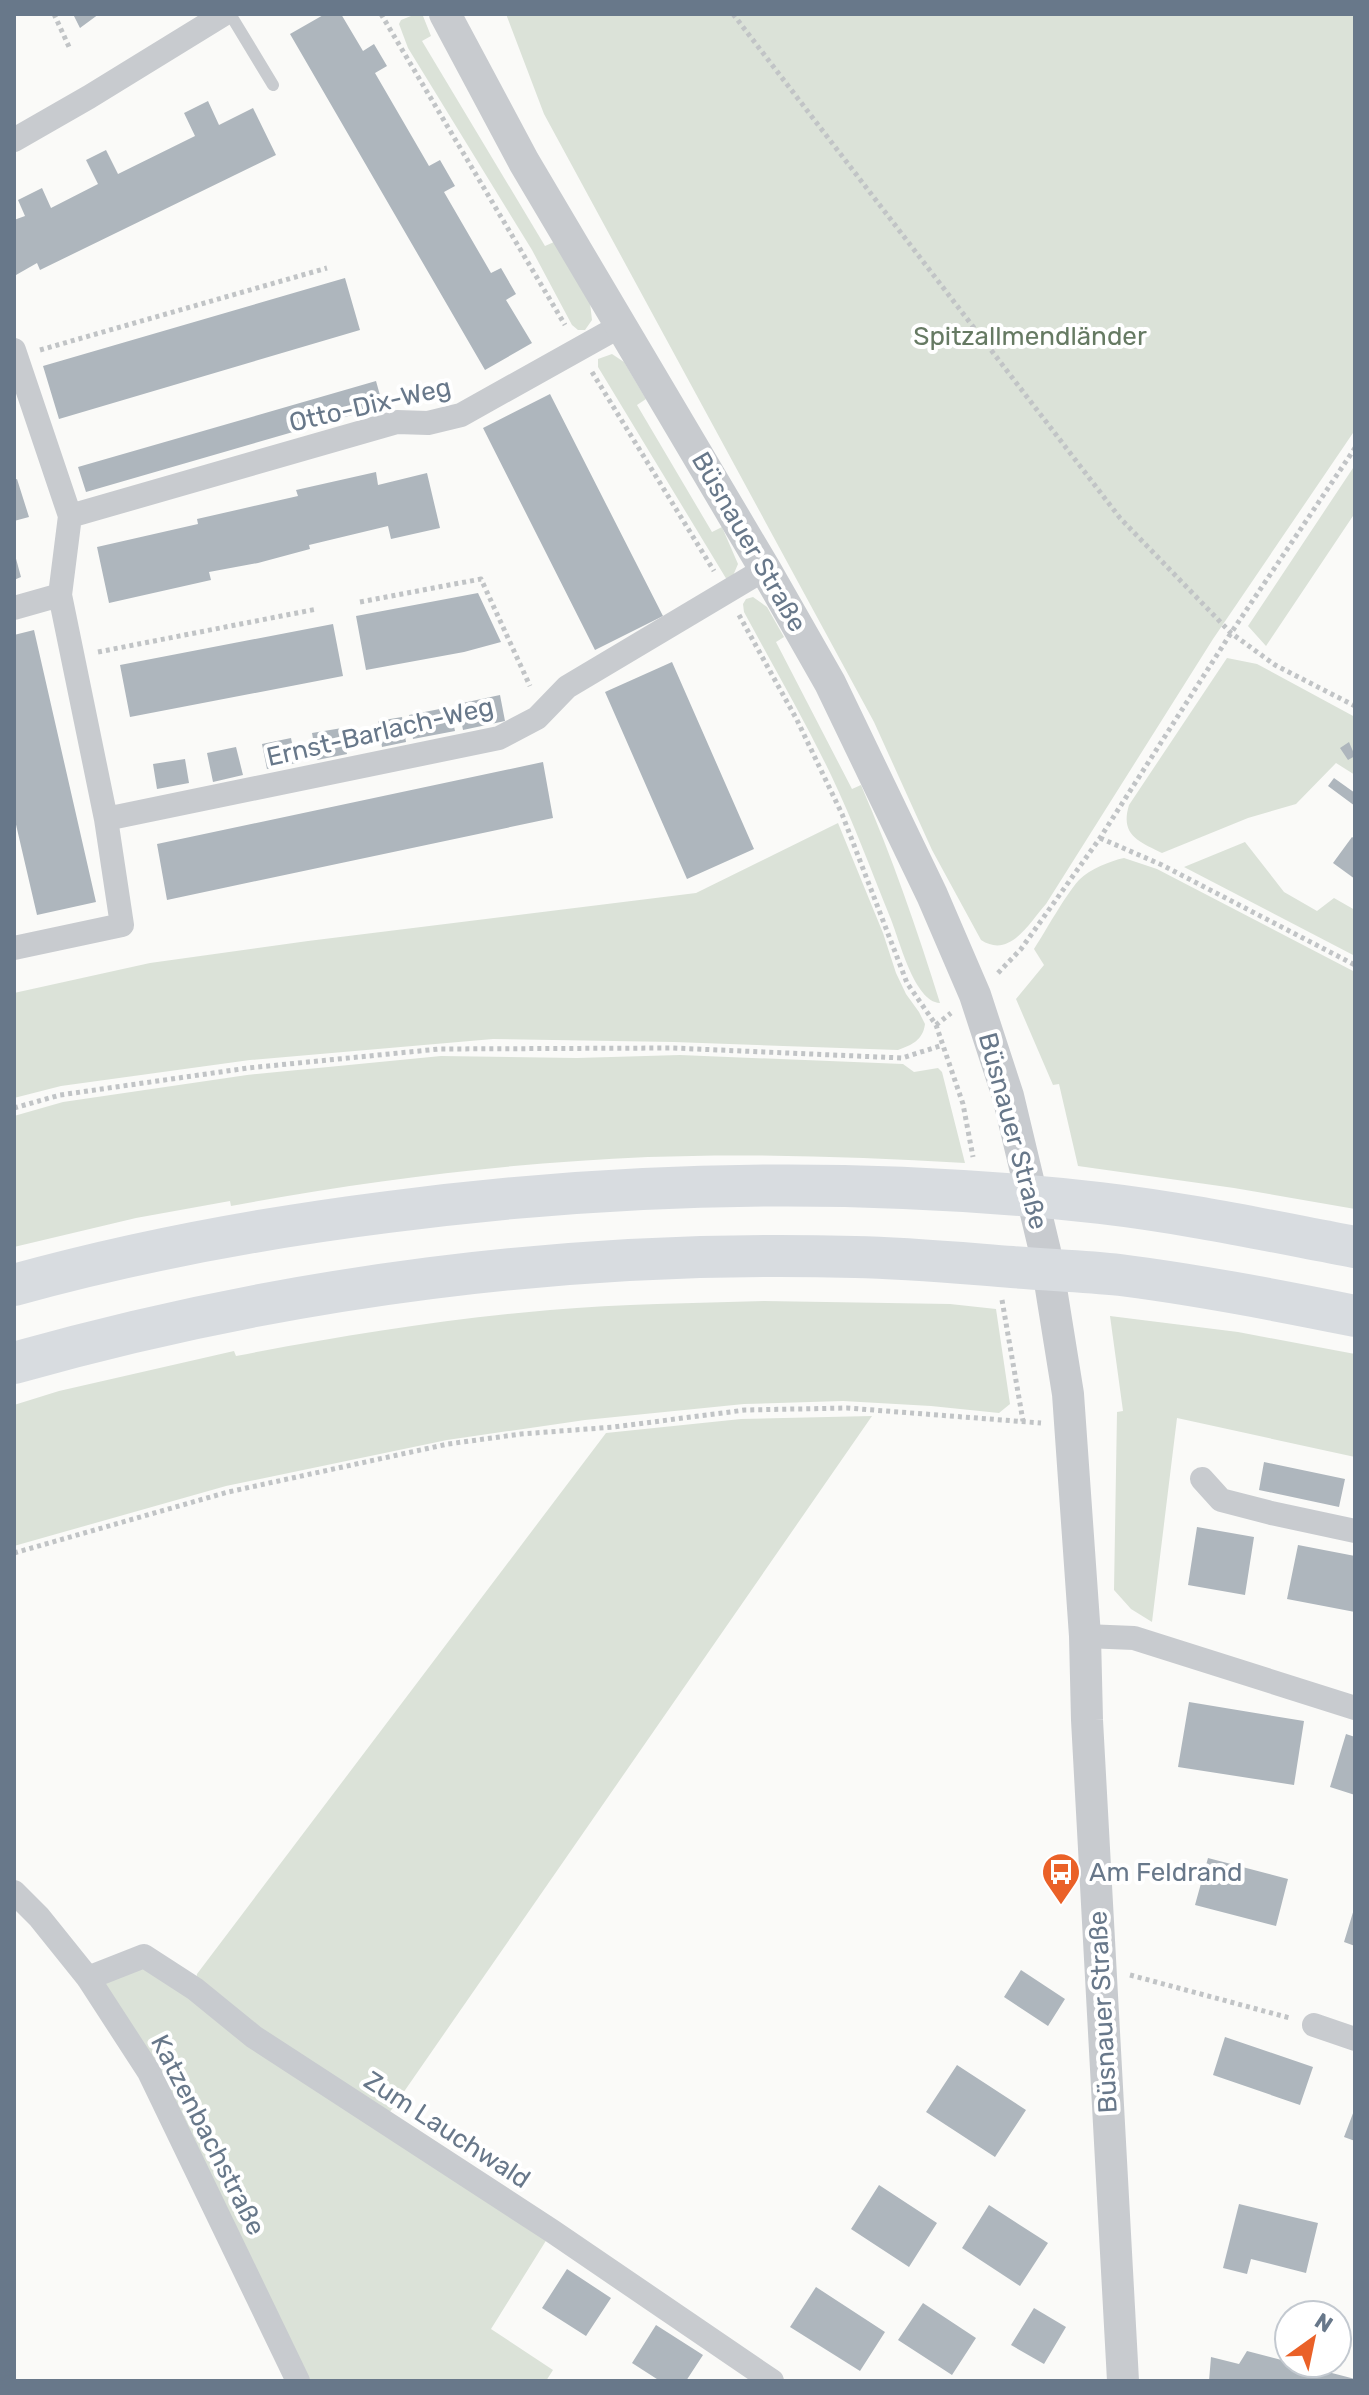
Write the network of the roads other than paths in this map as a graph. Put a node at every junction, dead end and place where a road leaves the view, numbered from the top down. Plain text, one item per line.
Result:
1 (224, 14) edge
2 (230, 14) edge
3 (445, 14) edge
4 (273, 85) dead end
5 (14, 140) edge
6 (622, 325) junction
7 (15, 353) edge
8 (70, 516) junction
9 (765, 569) junction
10 (60, 595) junction
11 (14, 608) edge
12 (106, 819) junction
13 (14, 948) edge
14 (1355, 1247) edge
15 (14, 1285) edge
16 (1355, 1316) edge
17 (14, 1363) edge
18 (1202, 1479) dead end
19 (1355, 1531) edge
20 (1085, 1636) junction
21 (1355, 1708) edge
22 (14, 1892) edge
23 (88, 1978) junction
24 (1314, 2025) road end
25 (1355, 2039) edge
26 (298, 2381) edge
27 (772, 2381) edge
28 (1123, 2381) edge

1 - 5 street
2 - 4 lane
3 - 6 street, Büsnauer Straße
6 - 8 street, Otto-Dix-Weg
6 - 9 street, Büsnauer Straße
7 - 8 street
8 - 10 street
9 - 12 street, Ernst-Barlach-Weg
9 - 20 street, Büsnauer Straße
10 - 11 street
10 - 12 street
12 - 13 street
14 - 15 highway
16 - 17 highway
18 - 19 street
20 - 21 street
20 - 28 street, Büsnauer Straße
22 - 23 street, Katzenbachstraße
23 - 26 street, Katzenbachstraße
23 - 27 street, Zum Lauchwald
24 - 25 street

